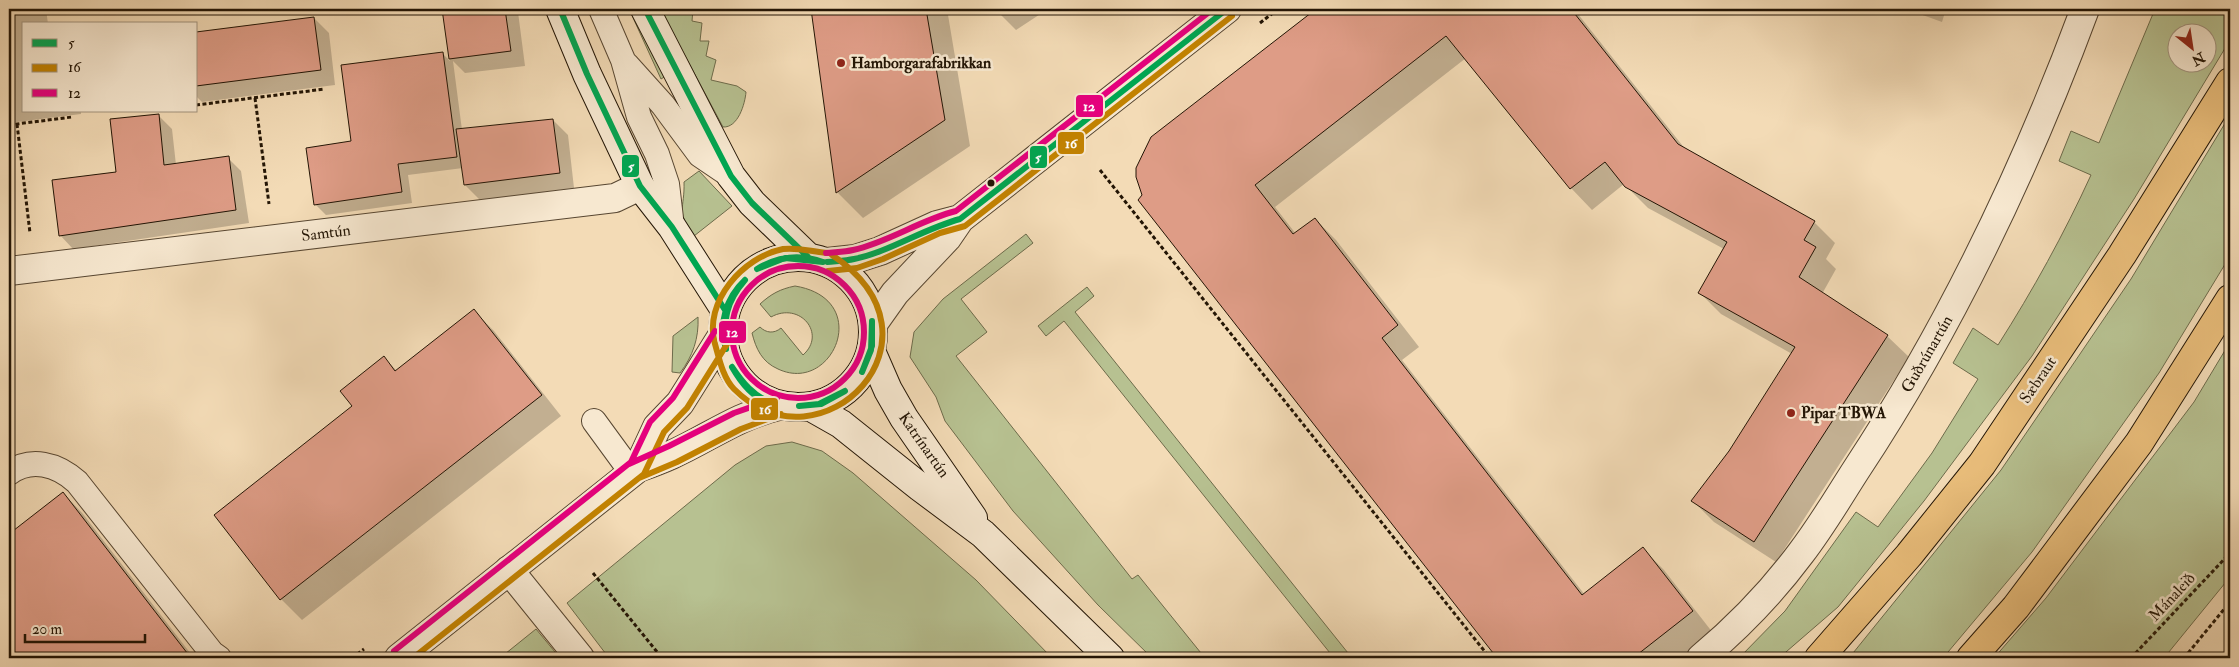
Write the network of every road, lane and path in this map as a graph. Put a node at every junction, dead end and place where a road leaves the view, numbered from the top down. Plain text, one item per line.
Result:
1 (560, 9) edge
2 (601, 9) edge
3 (645, 9) edge
4 (1227, 9) edge
5 (2085, 9) edge
6 (623, 60) junction
7 (2230, 82) edge
8 (325, 89) dead end
9 (255, 98) junction
10 (198, 105) edge
11 (72, 117) dead end
12 (17, 124) junction
13 (9, 125) edge
14 (1100, 170) dead end
15 (731, 176) junction
16 (640, 186) junction
17 (960, 219) junction
18 (672, 227) junction
19 (273, 240) junction
20 (817, 260) junction
21 (22, 270) edge
22 (2230, 299) edge
23 (724, 323) junction
24 (873, 324) junction
25 (871, 351) junction
26 (779, 406) junction
27 (811, 407) junction
28 (594, 422) dead end
29 (635, 470) junction
30 (9, 473) edge
31 (983, 534) junction
32 (2230, 552) edge
33 (509, 570) junction
34 (593, 573) dead end
35 (2230, 602) edge
36 (219, 658) edge
37 (399, 658) edge
38 (580, 658) edge
39 (662, 658) edge
40 (1110, 658) edge
41 (1490, 658) edge
42 (1701, 658) edge
43 (1820, 658) edge
44 (1971, 658) edge
45 (2131, 658) edge
46 (2184, 658) edge

1 - 16 street
2 - 6 lane
3 - 15 street
4 - 17 street
5 - 42 street, Guðrúnartún
6 - 15 lane
6 - 18 lane
7 - 43 main road, Sæbraut
8 - 9 path
9 - 10 path
9 - 19 path
11 - 12 path
12 - 13 path
12 - 21 path
14 - 41 path
15 - 20 street
16 - 18 street
16 - 19 street, Samtún
17 - 20 street
17 - 24 street
18 - 23 street
19 - 21 street, Samtún
20 - 23 street
20 - 24 street
22 - 44 main road
23 - 26 street
23 - 29 street
24 - 25 street
25 - 27 street
25 - 31 street, Katrínartún
26 - 27 street
26 - 29 street
27 - 31 street, Katrínartún
28 - 29 lane
29 - 33 street
30 - 36 lane
31 - 40 street, Katrínartún
32 - 45 path, Mánaleið
33 - 37 street
33 - 38 street
34 - 39 path
35 - 46 path

